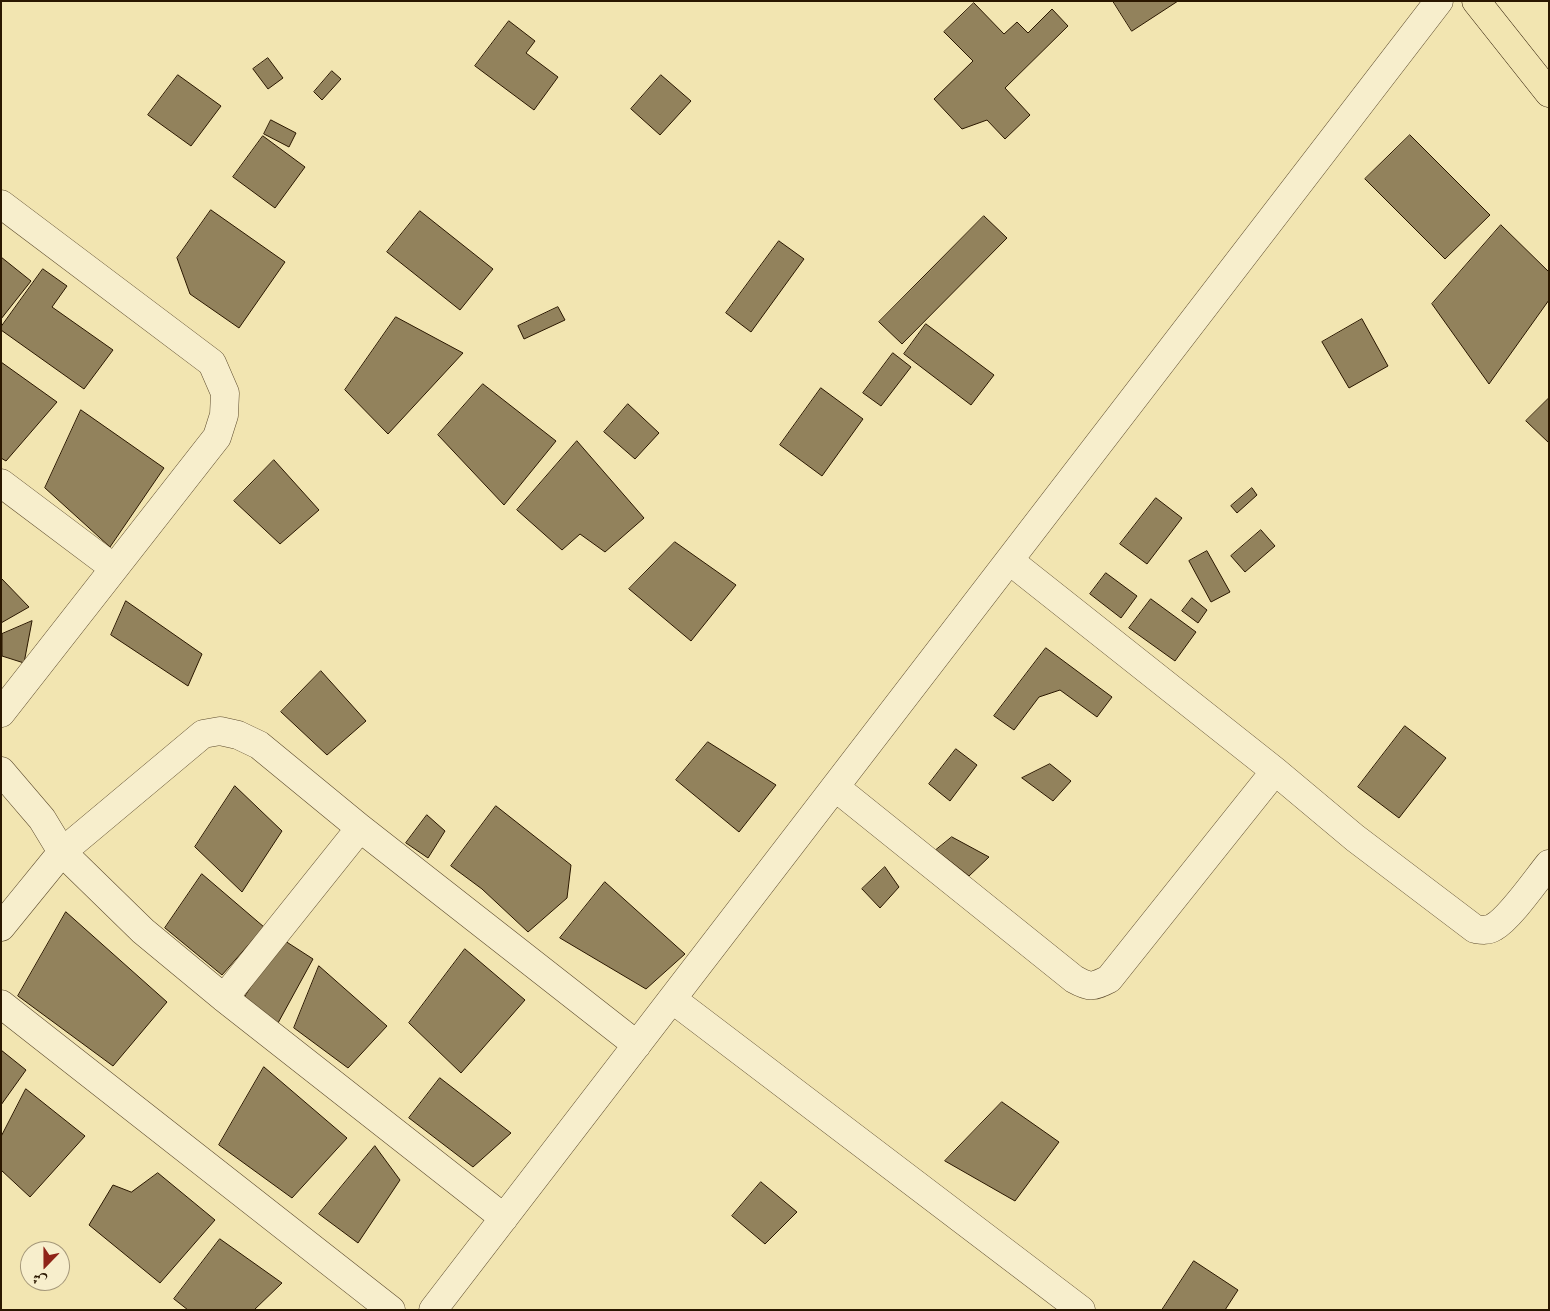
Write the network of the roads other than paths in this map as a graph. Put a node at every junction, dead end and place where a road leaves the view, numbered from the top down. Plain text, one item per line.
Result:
1 (1439, 1) edge
2 (1476, 1) edge
3 (1549, 93) edge
4 (1, 204) edge
5 (1, 483) edge
6 (1010, 561) junction
7 (114, 568) junction
8 (1, 712) edge
9 (1, 771) edge
10 (1275, 771) junction
11 (835, 787) junction
12 (360, 828) junction
13 (62, 852) junction
14 (1549, 864) edge
15 (1, 926) edge
16 (224, 998) junction
17 (672, 999) junction
18 (1, 1004) edge
19 (636, 1045) junction
20 (504, 1218) junction
21 (391, 1310) edge
22 (433, 1310) edge
23 (1081, 1310) edge

1 - 6 street
2 - 3 main road
4 - 7 street
5 - 7 street
6 - 10 street
6 - 11 street
7 - 8 street
9 - 13 street
10 - 11 street
10 - 14 street
11 - 17 street
12 - 13 street
12 - 16 street
12 - 19 street
13 - 15 street
13 - 16 street
16 - 20 street
17 - 19 street
17 - 23 street
18 - 21 street
19 - 20 street
20 - 22 street

